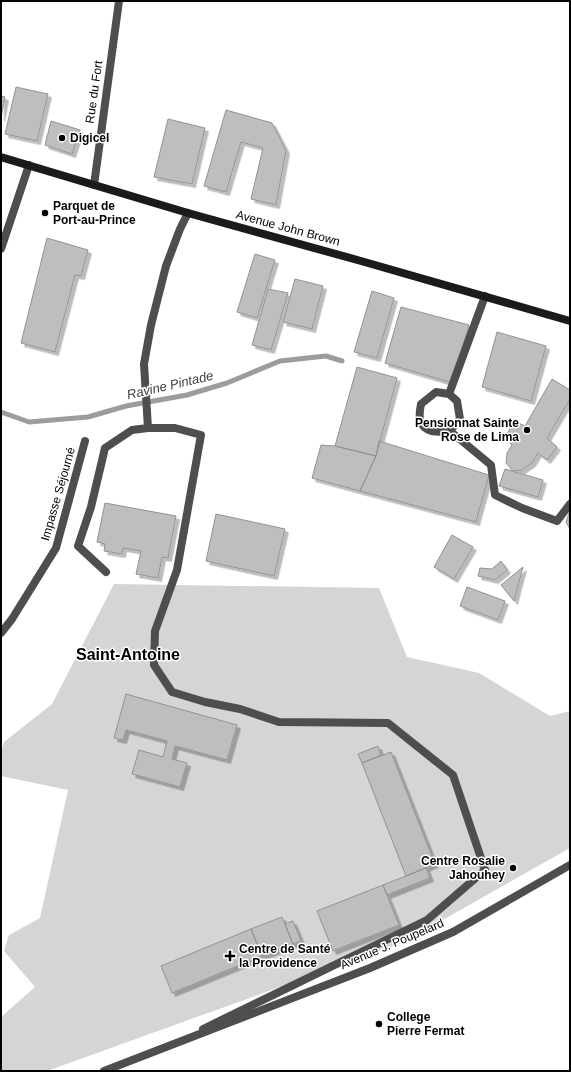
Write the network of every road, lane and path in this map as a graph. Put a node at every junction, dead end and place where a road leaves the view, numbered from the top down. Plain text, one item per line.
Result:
1 (118, 1) edge
2 (1, 157) edge
3 (29, 165) junction
4 (94, 185) junction
5 (188, 213) junction
6 (1, 249) edge
7 (485, 296) junction
8 (570, 321) edge
9 (449, 394) junction
10 (148, 424) junction
11 (450, 431) junction
12 (85, 441) dead end
13 (570, 504) edge
14 (106, 572) dead end
15 (1, 633) edge
16 (570, 865) edge
17 (175, 1043) junction
18 (104, 1071) edge

1 - 4 street, Rue du Fort
2 - 3 main road, Avenue John Brown
3 - 4 main road, Avenue John Brown
3 - 6 street
4 - 5 main road, Avenue John Brown
5 - 7 main road, Avenue John Brown
5 - 10 street
7 - 8 main road, Avenue John Brown
7 - 9 street
9 - 11 street
9 - 11 street
10 - 14 street
10 - 17 street
11 - 13 street
12 - 15 street, Impasse Séjourné
16 - 17 street, Avenue J. Poupelard
17 - 18 street, Avenue J. Poupelard

